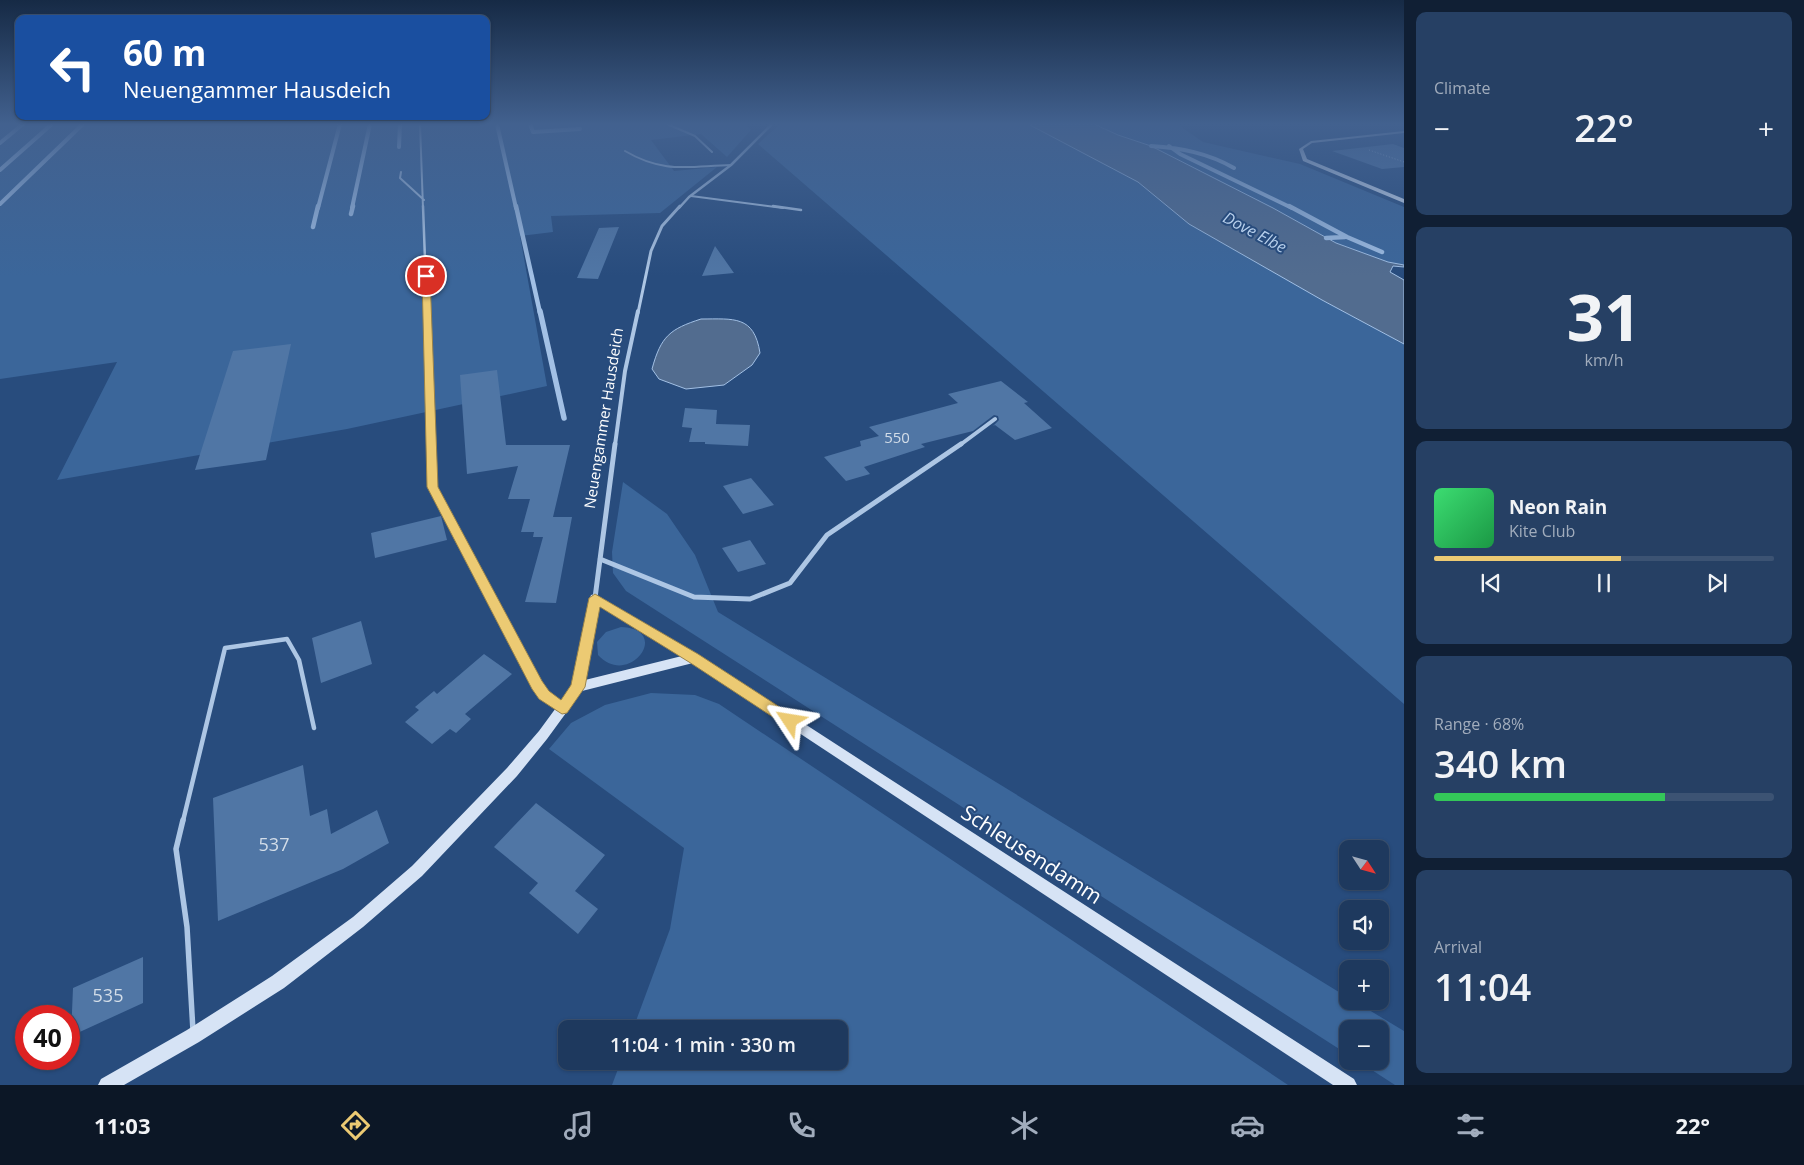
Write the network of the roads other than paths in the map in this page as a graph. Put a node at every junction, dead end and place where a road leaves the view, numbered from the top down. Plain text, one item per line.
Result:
1 (401, 175) edge
2 (423, 175) edge
3 (719, 175) edge
4 (1340, 175) edge
5 (691, 196) junction
6 (424, 200) junction
7 (1404, 201) edge
8 (801, 210) dead end
9 (995, 419) dead end
10 (600, 559) junction
11 (595, 598) junction
12 (694, 658) junction
13 (578, 687) junction
14 (562, 708) junction
15 (314, 728) dead end
16 (193, 1036) junction
17 (107, 1085) edge
18 (1348, 1085) edge

1 - 6 lane
2 - 6 lane
3 - 5 street, Neuengammer Hausdeich
4 - 7 street
5 - 8 lane
5 - 10 street, Neuengammer Hausdeich
6 - 14 lane
9 - 10 street
10 - 11 street, Neuengammer Hausdeich
11 - 12 street, Schleusendamm
11 - 13 street, Neuengammer Hausdeich
12 - 13 street
12 - 18 street, Schleusendamm
13 - 14 street, Neuengammer Hausdeich
14 - 16 street, Neuengammer Hausdeich
15 - 16 lane
16 - 17 street, Neuengammer Hausdeich

